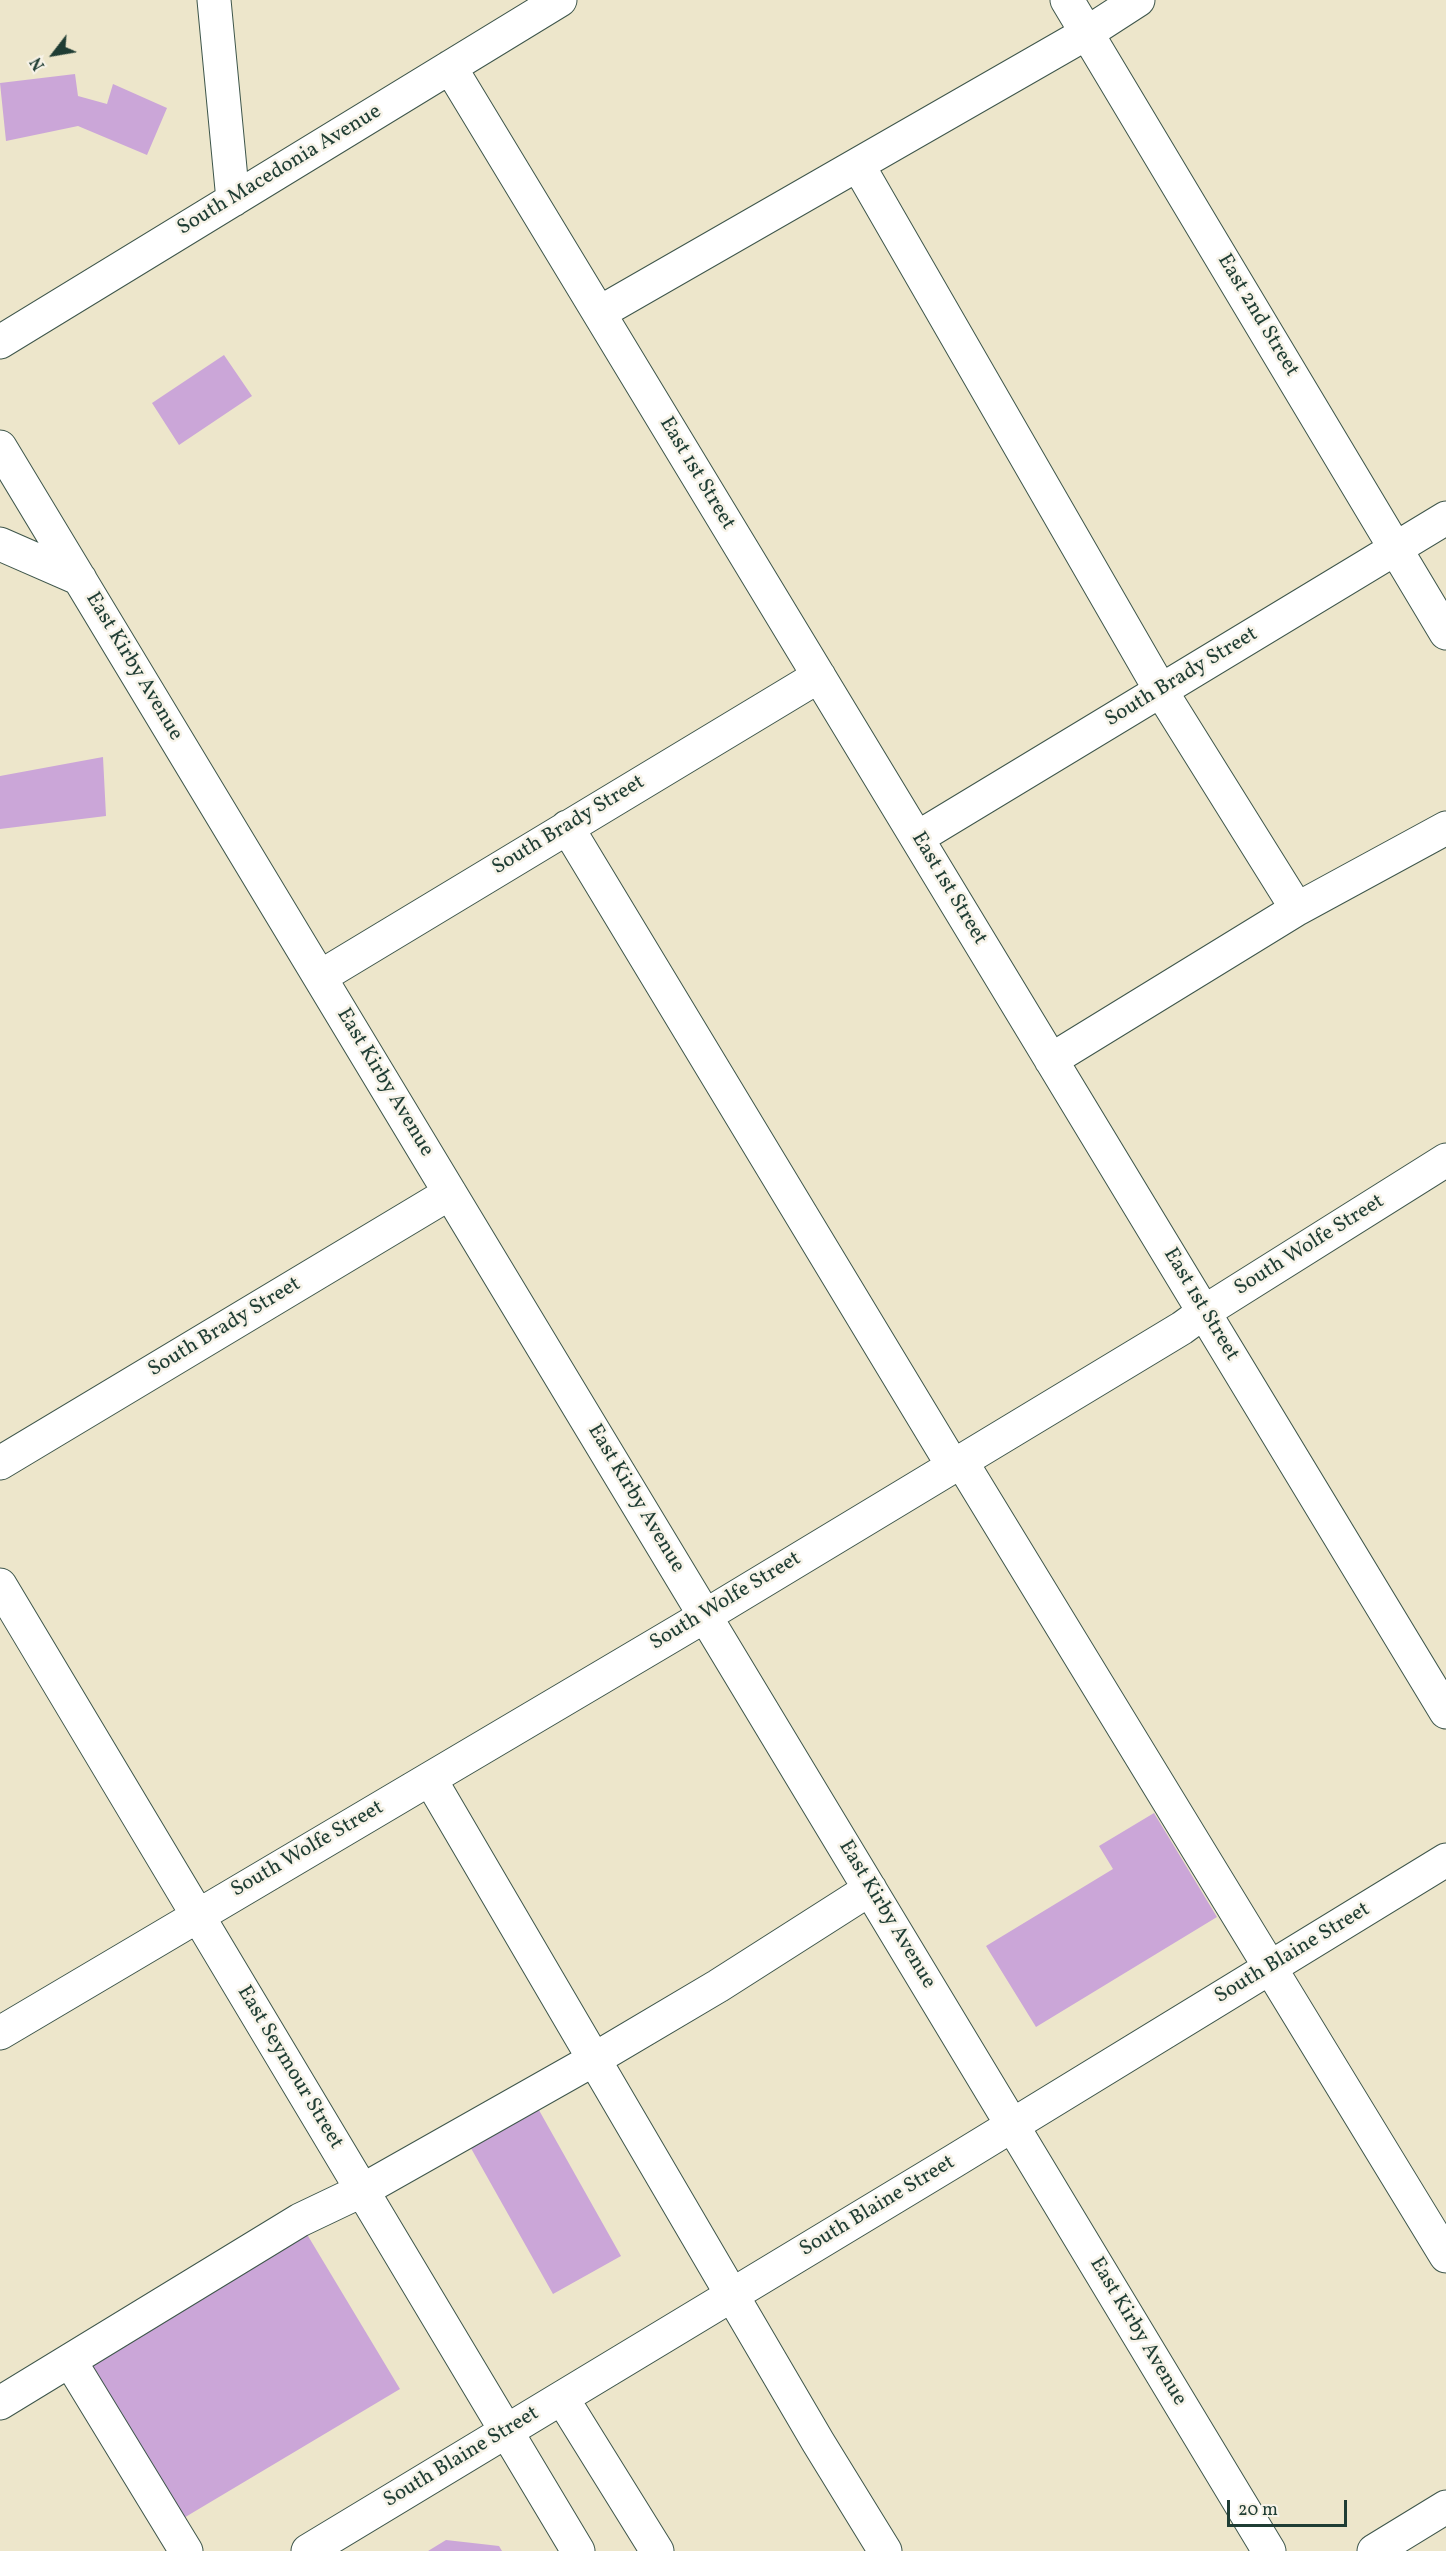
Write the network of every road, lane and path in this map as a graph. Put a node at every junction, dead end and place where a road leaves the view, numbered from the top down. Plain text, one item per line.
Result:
1 (214, 0) edge
2 (560, 0) edge
3 (1067, 0) edge
4 (1138, 0) edge
5 (1087, 33) junction
6 (450, 67) junction
7 (858, 165) junction
8 (233, 200) junction
9 (599, 313) junction
10 (0, 342) edge
11 (0, 447) edge
12 (1446, 518) edge
13 (0, 544) edge
14 (1396, 548) junction
15 (80, 579) junction
16 (1446, 633) edge
17 (819, 676) junction
18 (1161, 691) junction
19 (567, 827) junction
20 (1446, 828) edge
21 (917, 838) junction
22 (1297, 909) junction
23 (320, 977) junction
24 (1051, 1060) junction
25 (1446, 1160) edge
26 (450, 1193) junction
27 (1204, 1312) junction
28 (0, 1462) edge
29 (957, 1464) junction
30 (0, 1585) edge
31 (705, 1616) junction
32 (1446, 1712) edge
33 (430, 1779) junction
34 (1446, 1860) edge
35 (870, 1889) junction
36 (197, 1915) junction
37 (1270, 1968) junction
38 (0, 2033) edge
39 (593, 2060) junction
40 (1012, 2126) junction
41 (363, 2190) junction
42 (1446, 2256) edge
43 (733, 2295) junction
44 (70, 2361) junction
45 (562, 2398) junction
46 (0, 2403) edge
47 (507, 2431) junction
48 (1446, 2507) edge
49 (186, 2551) edge
50 (308, 2551) edge
51 (578, 2551) edge
52 (657, 2551) edge
53 (885, 2551) edge
54 (1269, 2551) edge
55 (1374, 2551) edge

1 - 8 street
2 - 6 street, South Macedonia Avenue
3 - 5 street, East 2nd Street
4 - 5 street
5 - 7 street
5 - 14 street, East 2nd Street
6 - 8 street, South Macedonia Avenue
6 - 9 street, East 1st Street
7 - 9 street
7 - 18 street
8 - 10 street, South Macedonia Avenue
9 - 17 street, East 1st Street
11 - 15 street, East Kirby Avenue
12 - 14 street, South Brady Street
13 - 15 street
14 - 16 street, East 2nd Street
14 - 18 street, South Brady Street
15 - 23 street, East Kirby Avenue
17 - 19 street, South Brady Street
17 - 21 street, East 1st Street
18 - 21 street, South Brady Street
18 - 22 street
19 - 23 street, South Brady Street
19 - 29 street
20 - 22 street
21 - 24 street, East 1st Street
22 - 24 street
23 - 26 street, East Kirby Avenue
24 - 27 street, East 1st Street
25 - 27 street, South Wolfe Street
26 - 28 street, South Brady Street
26 - 31 street, East Kirby Avenue
27 - 29 street, South Wolfe Street
27 - 32 street, East 1st Street
29 - 31 street, South Wolfe Street
29 - 37 street
30 - 36 street, East Seymour Street
31 - 33 street, South Wolfe Street
31 - 35 street, East Kirby Avenue
33 - 36 street, South Wolfe Street
33 - 39 street
34 - 37 street, South Blaine Street
35 - 39 street
35 - 40 street, East Kirby Avenue
36 - 38 street, South Wolfe Street
36 - 41 street, East Seymour Street
37 - 40 street, South Blaine Street
37 - 42 street
39 - 41 street
39 - 43 street
40 - 43 street, South Blaine Street
40 - 54 street, East Kirby Avenue
41 - 44 street
41 - 47 street, East Seymour Street
43 - 45 street, South Blaine Street
43 - 53 street
44 - 46 street
44 - 49 street
45 - 47 street, South Blaine Street
45 - 52 street
47 - 50 street, South Blaine Street
47 - 51 street, East Seymour Street
48 - 55 street

